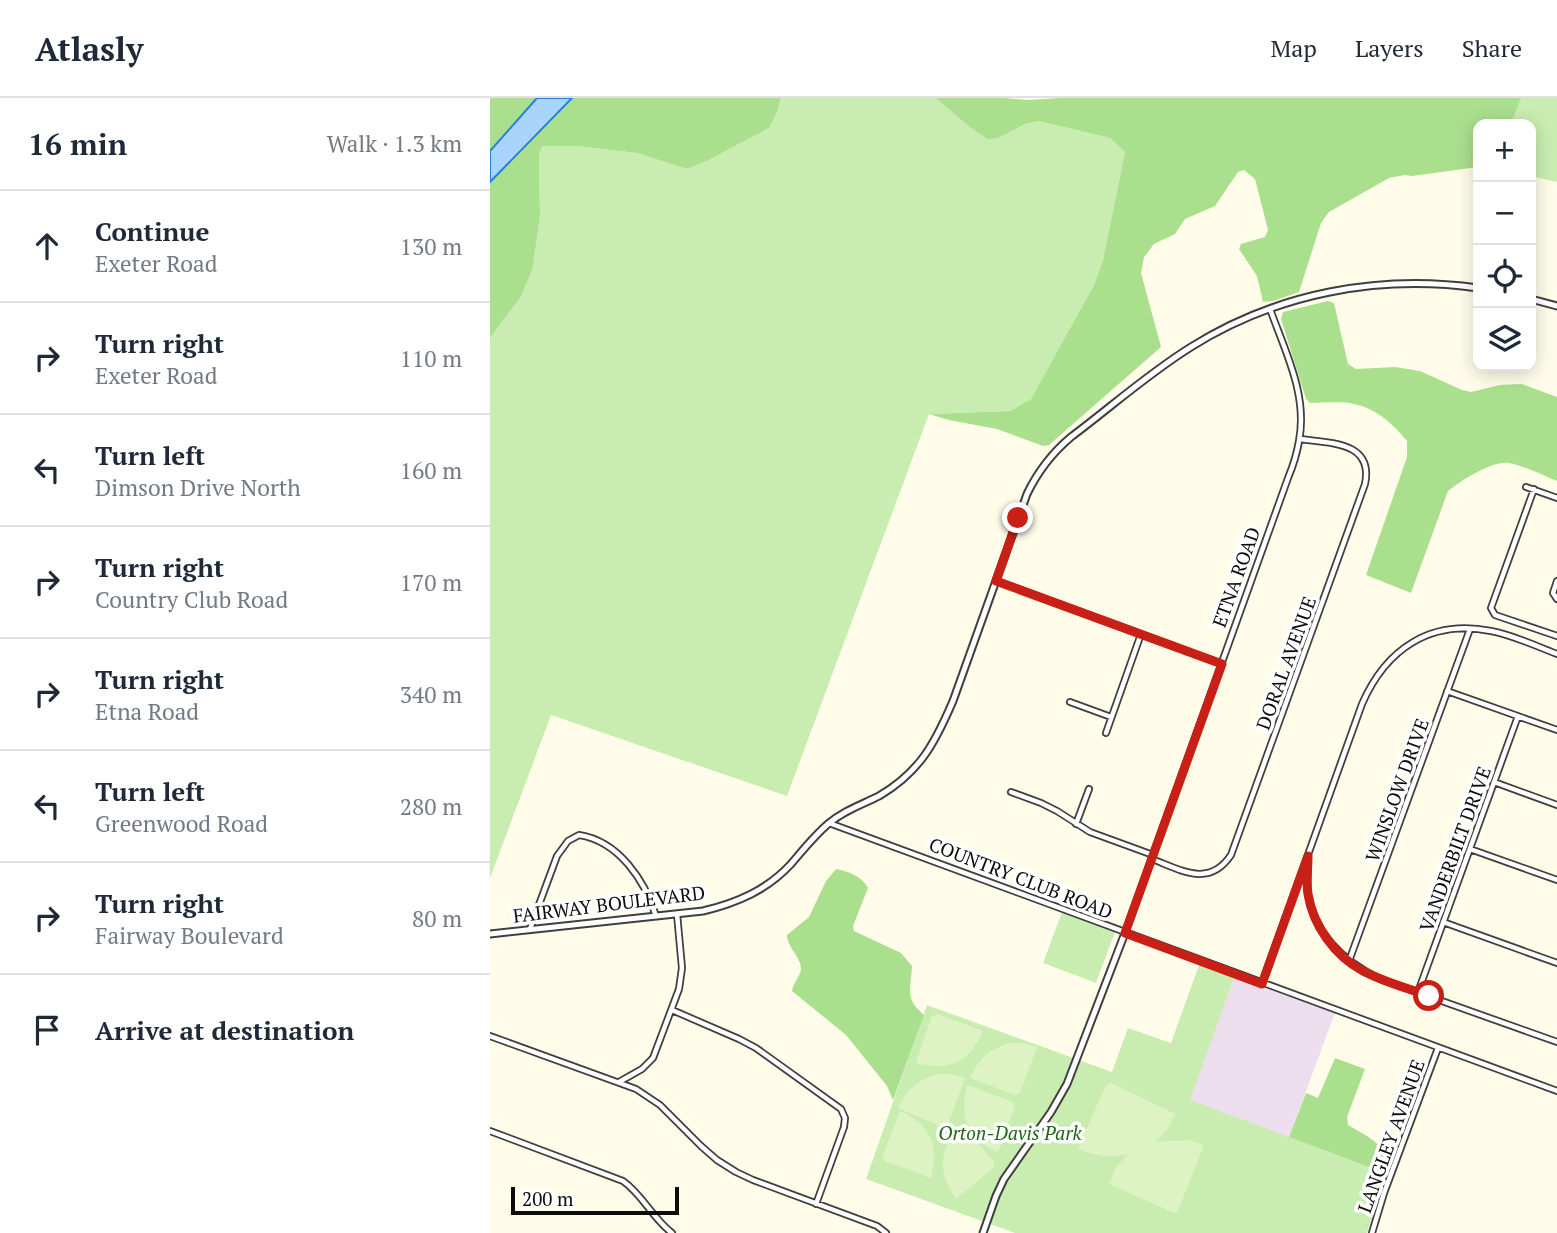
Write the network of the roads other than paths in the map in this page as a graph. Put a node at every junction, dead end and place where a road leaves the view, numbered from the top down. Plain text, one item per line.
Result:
1 (1473, 288) edge
2 (1536, 300) edge
3 (1557, 306) edge
4 (1270, 309) junction
5 (1300, 439) junction
6 (1526, 486) dead end
7 (1534, 489) junction
8 (1557, 498) edge
9 (996, 581) junction
10 (1557, 581) edge
11 (1557, 599) edge
12 (1470, 629) junction
13 (1141, 634) junction
14 (1557, 636) edge
15 (1557, 653) edge
16 (1222, 664) junction
17 (1447, 691) junction
18 (1070, 702) dead end
19 (1111, 716) junction
20 (1518, 716) junction
21 (1557, 730) edge
22 (1105, 733) dead end
23 (1494, 782) junction
24 (1089, 789) dead end
25 (1011, 792) dead end
26 (1557, 805) edge
27 (829, 823) junction
28 (1076, 824) junction
29 (1470, 849) junction
30 (1308, 856) junction
31 (1152, 857) junction
32 (1557, 880) edge
33 (677, 914) junction
34 (656, 916) junction
35 (1443, 922) junction
36 (530, 929) junction
37 (1125, 933) junction
38 (490, 934) edge
39 (1349, 961) junction
40 (1557, 963) edge
41 (1262, 984) junction
42 (1418, 992) junction
43 (671, 1010) junction
44 (490, 1036) edge
45 (1557, 1042) edge
46 (1438, 1048) junction
47 (619, 1082) junction
48 (1557, 1091) edge
49 (490, 1131) edge
50 (816, 1204) junction
51 (672, 1233) edge
52 (886, 1233) edge
53 (983, 1233) edge
54 (1372, 1233) edge

1 - 4 street, FAIRWAY BOULEVARD
2 - 3 street
4 - 5 street, ETNA ROAD
4 - 9 street, FAIRWAY BOULEVARD
5 - 16 street, ETNA ROAD
5 - 31 street, DORAL AVENUE
6 - 7 street
7 - 8 street
7 - 14 street
9 - 13 street
9 - 27 street, FAIRWAY BOULEVARD
10 - 11 street
12 - 15 street
12 - 17 street, WINSLOW DRIVE
12 - 30 street
13 - 16 street
13 - 19 street
16 - 31 street, ETNA ROAD
17 - 20 street
17 - 39 street, WINSLOW DRIVE
18 - 19 street
19 - 22 street
20 - 21 street
20 - 23 street, VANDERBILT DRIVE
23 - 26 street
23 - 29 street, VANDERBILT DRIVE
24 - 28 street
25 - 28 street
27 - 33 street, FAIRWAY BOULEVARD
27 - 37 street, COUNTRY CLUB ROAD
28 - 31 street
29 - 32 street
29 - 35 street, VANDERBILT DRIVE
30 - 39 street
30 - 41 street
31 - 37 street, ETNA ROAD
33 - 34 street, FAIRWAY BOULEVARD
33 - 43 street
34 - 36 street, FAIRWAY BOULEVARD
34 - 36 street
35 - 40 street
35 - 42 street, VANDERBILT DRIVE
36 - 38 street, FAIRWAY BOULEVARD
37 - 41 street, COUNTRY CLUB ROAD
37 - 53 street, ETNA ROAD
39 - 42 street
41 - 46 street, COUNTRY CLUB ROAD
42 - 45 street
43 - 47 street
43 - 50 street
44 - 47 street
46 - 48 street, COUNTRY CLUB ROAD
46 - 54 street, LANGLEY AVENUE
47 - 50 street
49 - 51 street
50 - 52 street

